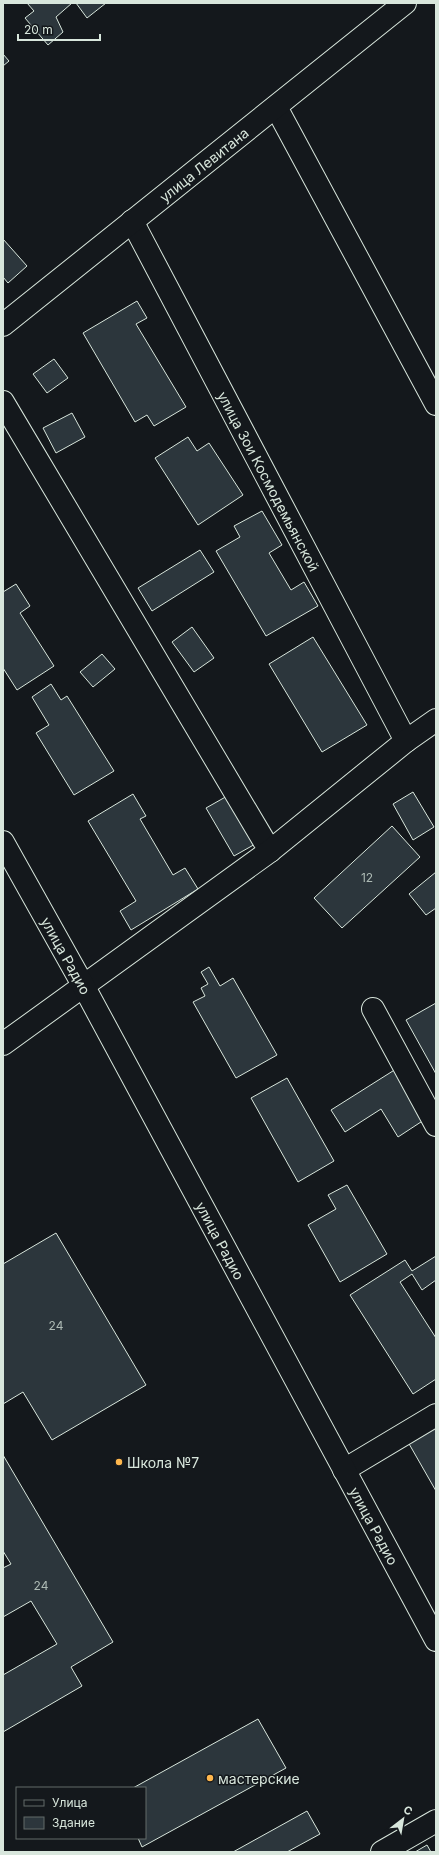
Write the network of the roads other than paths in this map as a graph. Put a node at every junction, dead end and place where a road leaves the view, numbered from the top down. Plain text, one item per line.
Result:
1 (405, 3) edge
2 (276, 107) junction
3 (132, 222) junction
4 (3, 326) edge
5 (3, 402) edge
6 (436, 404) edge
7 (436, 720) edge
8 (406, 741) junction
9 (3, 842) edge
10 (270, 851) junction
11 (83, 985) junction
12 (373, 1009) dead end
13 (3, 1044) edge
14 (436, 1125) edge
15 (436, 1414) edge
16 (344, 1470) junction
17 (436, 1640) edge
18 (436, 1821) edge
19 (382, 1852) edge

1 - 2 street, улица Левитана
2 - 3 street, улица Левитана
2 - 6 street
3 - 4 street, улица Левитана
3 - 8 street, улица Зои Космодемьянской
5 - 10 street
7 - 8 street
8 - 10 street
9 - 11 street, улица Радио
10 - 11 street
11 - 13 street
11 - 16 street, улица Радио
12 - 14 street
15 - 16 street
16 - 17 street, улица Радио
18 - 19 street

